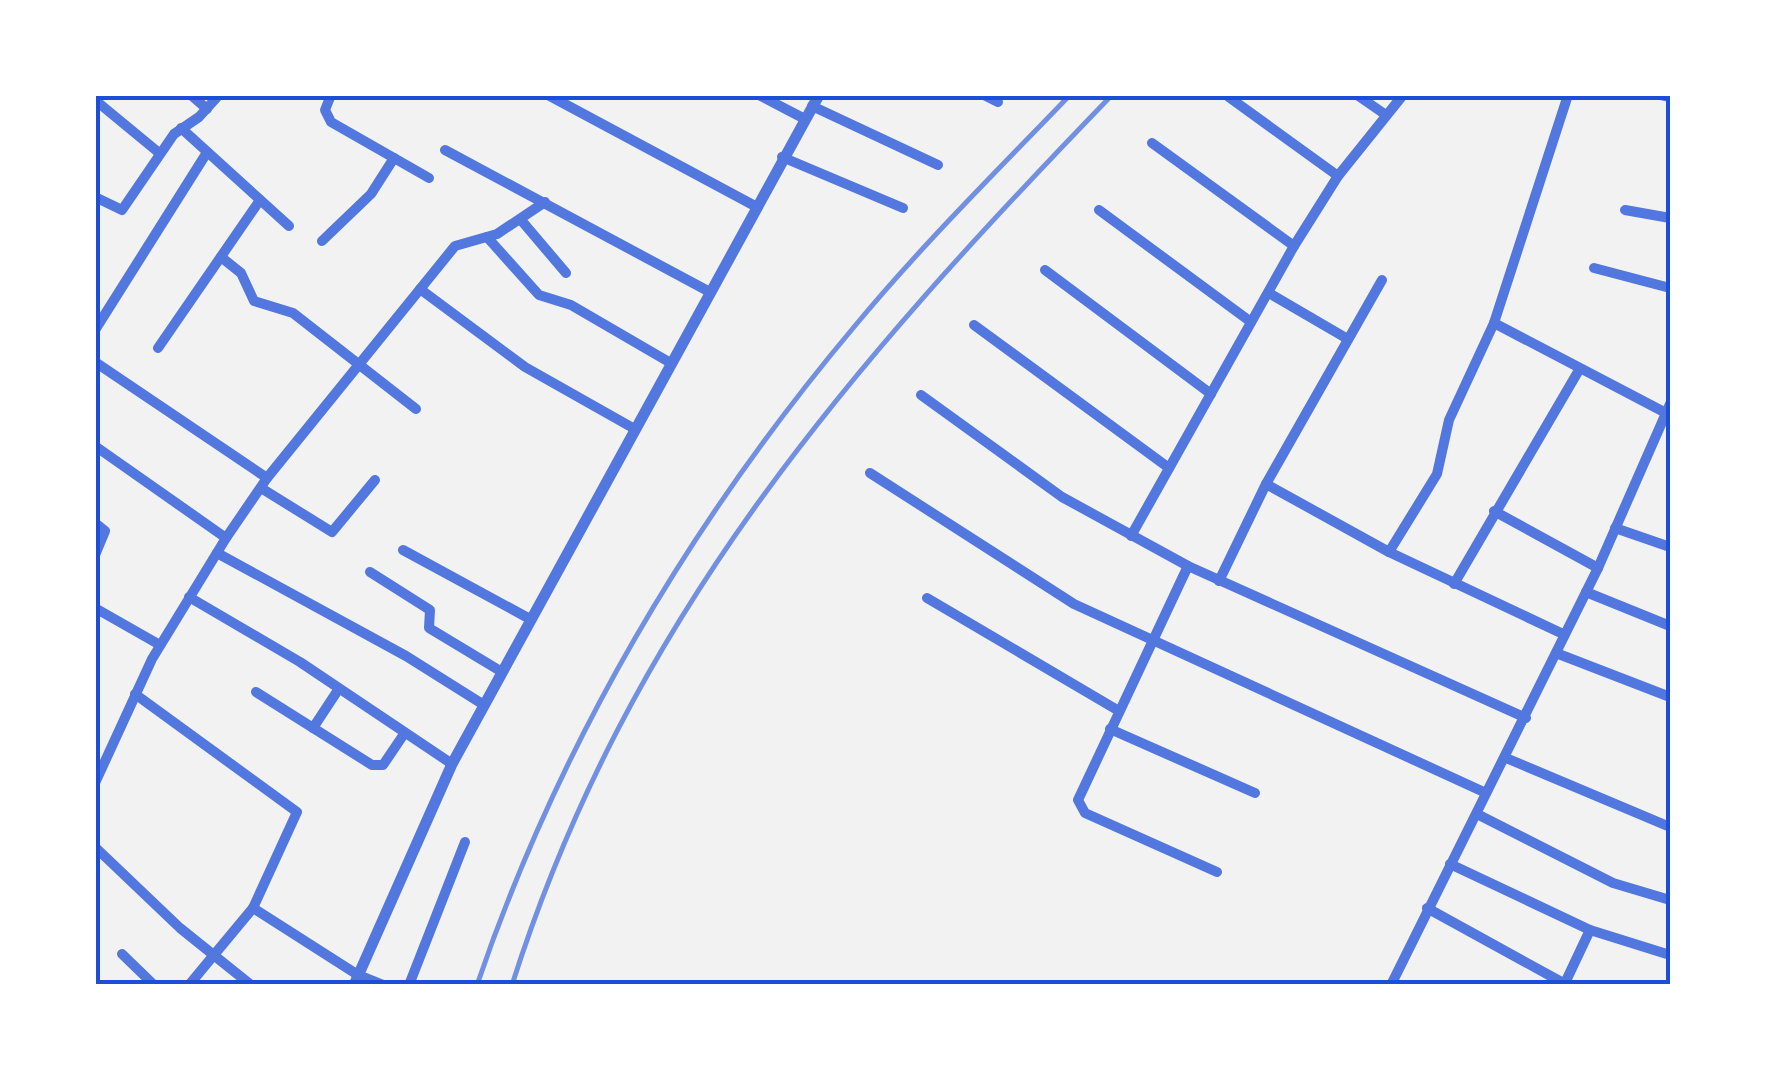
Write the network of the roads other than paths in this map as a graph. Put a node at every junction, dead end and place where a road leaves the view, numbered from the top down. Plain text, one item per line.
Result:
1 (192, 95) edge
2 (220, 95) edge
3 (331, 95) edge
4 (548, 95) edge
5 (758, 95) edge
6 (984, 95) edge
7 (1226, 95) edge
8 (1357, 95) edge
9 (1402, 95) edge
10 (1568, 95) edge
11 (1660, 95) edge
12 (1670, 97) edge
13 (95, 100) edge
14 (815, 100) edge
15 (998, 102) dead end
16 (207, 109) junction
17 (1386, 116) junction
18 (803, 118) junction
19 (180, 128) junction
20 (1152, 143) dead end
21 (445, 150) dead end
22 (158, 152) junction
23 (206, 154) junction
24 (782, 157) junction
25 (394, 158) junction
26 (938, 165) dead end
27 (1338, 176) junction
28 (429, 178) dead end
29 (95, 197) edge
30 (260, 200) junction
31 (545, 202) junction
32 (755, 206) junction
33 (902, 208) dead end
34 (1099, 210) dead end
35 (1626, 210) dead end
36 (1670, 218) edge
37 (521, 220) junction
38 (288, 226) dead end
39 (487, 238) junction
40 (322, 241) dead end
41 (1294, 246) junction
42 (221, 257) junction
43 (1594, 268) dead end
44 (1045, 270) dead end
45 (566, 273) dead end
46 (1382, 280) dead end
47 (1670, 288) edge
48 (420, 289) junction
49 (708, 291) junction
50 (1269, 292) junction
51 (1251, 322) junction
52 (1494, 323) junction
53 (974, 325) dead end
54 (95, 330) edge
55 (1346, 338) junction
56 (158, 348) dead end
57 (95, 362) edge
58 (669, 362) junction
59 (358, 365) junction
60 (1579, 370) junction
61 (1212, 394) junction
62 (921, 395) dead end
63 (1668, 408) edge
64 (416, 409) dead end
65 (633, 428) junction
66 (95, 446) edge
67 (1169, 468) junction
68 (870, 472) dead end
69 (375, 480) dead end
70 (264, 483) junction
71 (1266, 484) junction
72 (1494, 512) junction
73 (95, 524) edge
74 (1615, 528) junction
75 (1132, 536) junction
76 (226, 538) junction
77 (1670, 547) edge
78 (403, 550) dead end
79 (1389, 552) junction
80 (217, 553) junction
81 (95, 555) edge
82 (1188, 566) junction
83 (1598, 568) junction
84 (370, 572) dead end
85 (1219, 581) junction
86 (1454, 584) junction
87 (1586, 592) junction
88 (189, 597) junction
89 (927, 598) dead end
90 (95, 608) edge
91 (530, 618) junction
92 (1670, 626) edge
93 (1563, 634) junction
94 (1152, 643) junction
95 (160, 645) junction
96 (1556, 652) junction
97 (502, 672) junction
98 (338, 690) junction
99 (256, 692) dead end
100 (135, 694) junction
101 (1670, 697) edge
102 (484, 704) junction
103 (1119, 710) junction
104 (1526, 718) junction
105 (313, 728) junction
106 (1110, 729) junction
107 (404, 734) junction
108 (1506, 758) junction
109 (452, 764) junction
110 (95, 783) edge
111 (1254, 793) dead end
112 (1486, 793) junction
113 (1477, 814) junction
114 (1670, 827) edge
115 (464, 842) dead end
116 (95, 846) edge
117 (1450, 864) junction
118 (1217, 872) dead end
119 (1670, 900) edge
120 (254, 908) junction
121 (1427, 908) junction
122 (1590, 930) junction
123 (122, 954) dead end
124 (1670, 955) edge
125 (213, 956) junction
126 (356, 980) edge
127 (1566, 984) edge
128 (154, 985) edge
129 (190, 985) edge
130 (251, 985) edge
131 (383, 985) edge
132 (410, 985) edge
133 (1391, 985) edge

1 - 16 street
2 - 16 street
3 - 25 street
4 - 32 street
5 - 18 street
6 - 15 street
7 - 27 street
8 - 17 street
9 - 17 street
10 - 52 street
11 - 12 street
13 - 22 street
14 - 18 street
14 - 26 street
16 - 19 street
17 - 27 street
18 - 24 street
19 - 22 street
19 - 23 street
20 - 41 street
21 - 31 street
22 - 29 street
23 - 30 street
23 - 54 street
24 - 32 street
24 - 33 street
25 - 28 street
25 - 40 street
27 - 41 street
30 - 38 street
30 - 42 street
31 - 37 street
31 - 49 street
32 - 49 street
34 - 51 street
35 - 36 street
37 - 39 street
37 - 45 street
39 - 48 street
39 - 58 street
41 - 50 street
42 - 56 street
42 - 59 street
43 - 47 street
44 - 61 street
46 - 55 street
48 - 59 street
48 - 65 street
49 - 58 street
50 - 51 street
50 - 55 street
51 - 61 street
52 - 60 street
52 - 79 street
53 - 67 street
55 - 71 street
57 - 70 street
58 - 65 street
59 - 64 street
59 - 70 street
60 - 63 street
60 - 72 street
61 - 67 street
62 - 75 street
63 - 74 street
65 - 91 street
66 - 76 street
67 - 75 street
68 - 94 street
69 - 70 street
70 - 76 street
71 - 79 street
71 - 85 street
72 - 83 street
72 - 86 street
73 - 81 street
74 - 77 street
74 - 83 street
75 - 82 street
76 - 80 street
78 - 91 street
79 - 86 street
80 - 88 street
80 - 102 street
82 - 85 street
82 - 94 street
83 - 87 street
84 - 97 street
85 - 104 street
86 - 93 street
87 - 92 street
87 - 93 street
88 - 95 street
88 - 98 street
89 - 103 street
90 - 95 street
91 - 97 street
93 - 96 street
94 - 103 street
94 - 112 street
95 - 100 street
96 - 101 street
96 - 104 street
97 - 102 street
98 - 105 street
98 - 107 street
99 - 105 street
100 - 110 street
100 - 120 street
102 - 109 street
103 - 106 street
104 - 108 street
105 - 107 street
106 - 111 street
106 - 118 street
107 - 109 street
108 - 112 street
108 - 114 street
109 - 126 street
112 - 113 street
113 - 117 street
113 - 119 street
115 - 132 street
116 - 125 street
117 - 121 street
117 - 122 street
120 - 125 street
120 - 126 street
121 - 127 street
121 - 133 street
122 - 124 street
122 - 127 street
123 - 128 street
125 - 129 street
125 - 130 street
126 - 131 street

